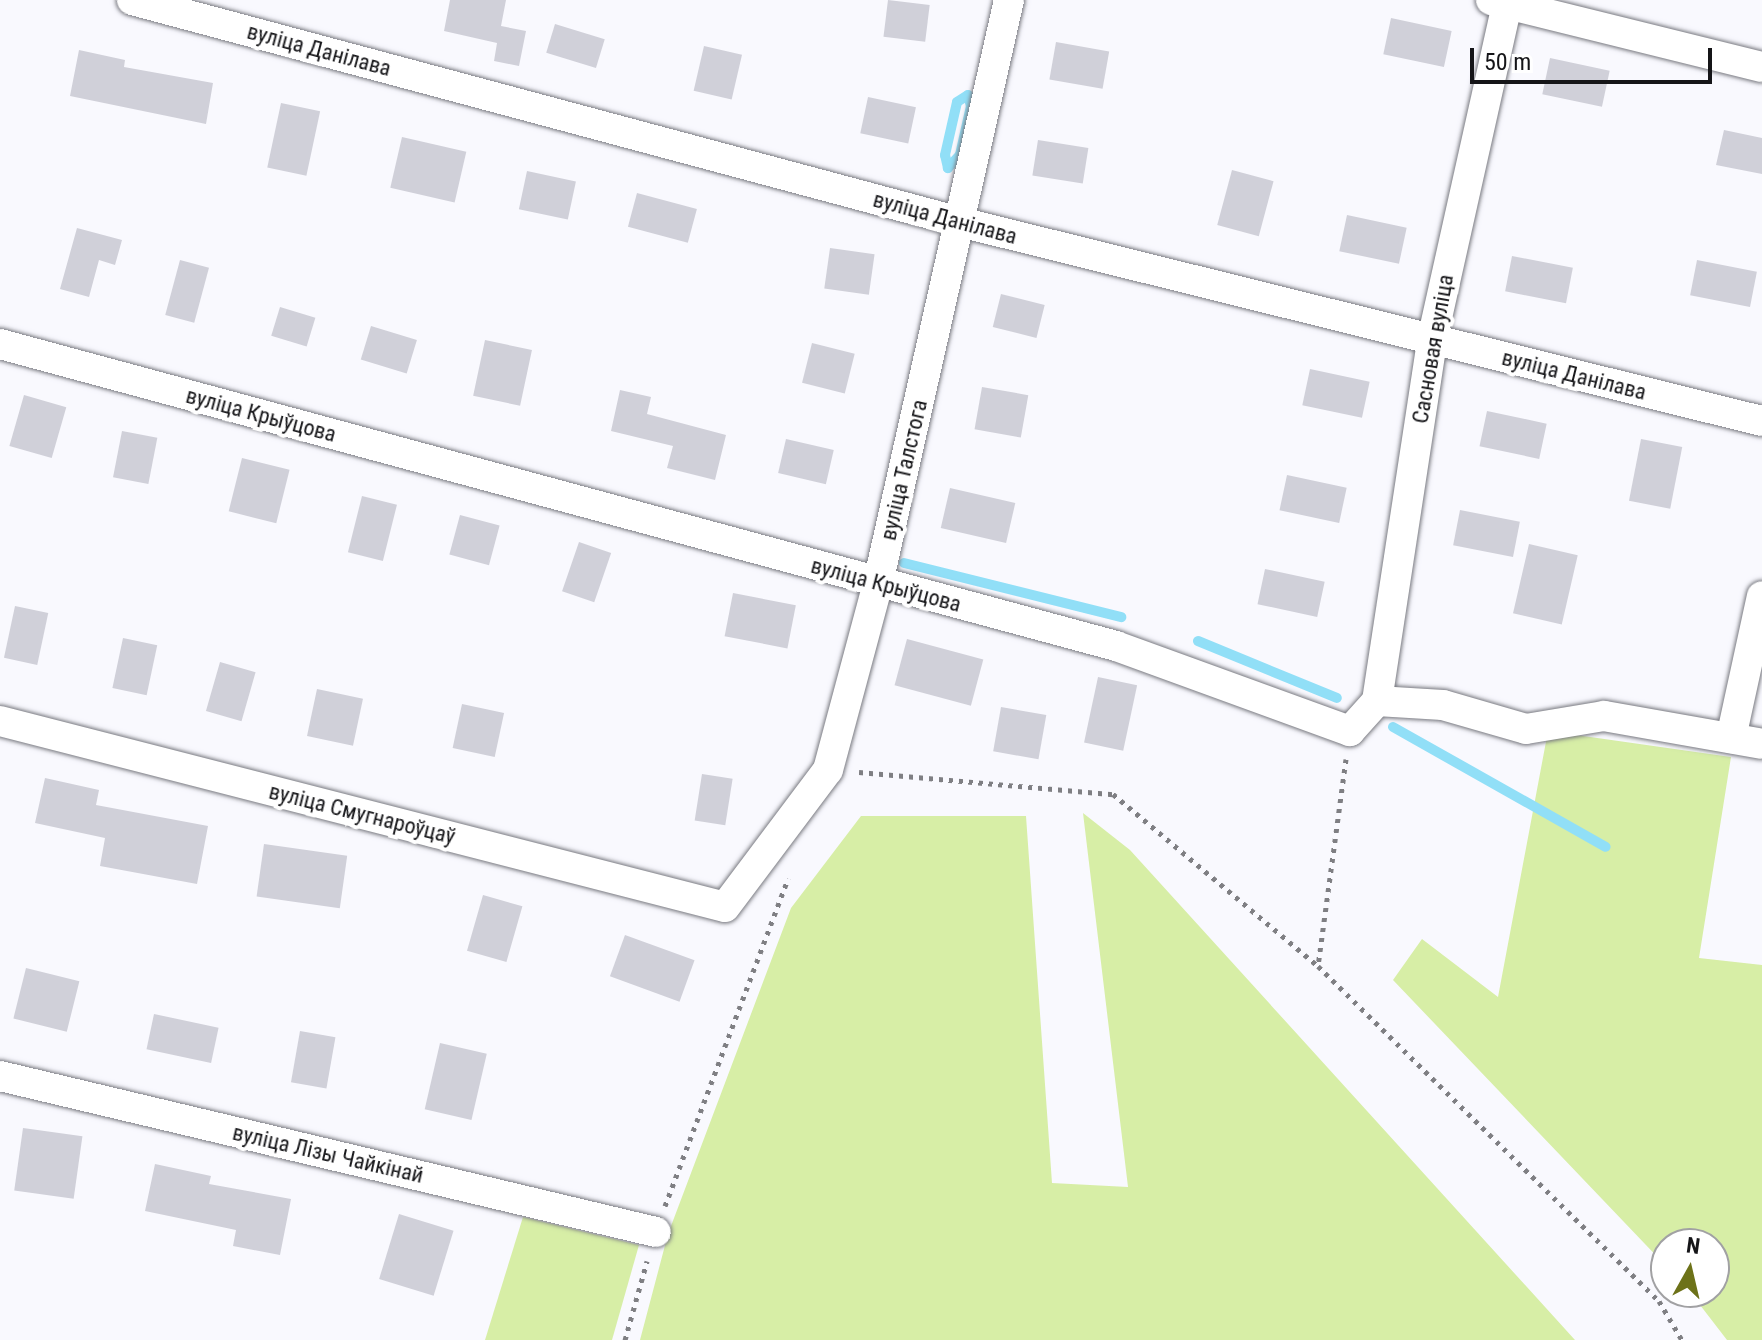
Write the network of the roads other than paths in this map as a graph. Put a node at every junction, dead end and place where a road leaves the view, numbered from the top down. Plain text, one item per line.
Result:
1 (132, 0) edge
2 (1009, 0) edge
3 (1502, 2) edge
4 (1762, 67) edge
5 (960, 222) junction
6 (1432, 340) junction
7 (0, 344) edge
8 (1762, 421) edge
9 (878, 583) junction
10 (1762, 596) edge
11 (1377, 701) junction
12 (0, 721) edge
13 (1731, 738) junction
14 (1762, 744) edge
15 (725, 907) joint
16 (0, 1076) edge
17 (656, 1232) road end

1 - 5 street, вуліца Данілава
2 - 5 street, вуліца Талстога
3 - 4 street
3 - 6 street, Сасновая вуліца
5 - 6 street, вуліца Данілава
5 - 9 street, вуліца Талстога
6 - 8 street, вуліца Данілава
6 - 11 street, Сасновая вуліца
7 - 9 street, вуліца Крыўцова
9 - 11 street, вуліца Крыўцова
9 - 15 street, вуліца Талстога
10 - 13 street
11 - 13 street
12 - 15 street, вуліца Смугнароўцаў
13 - 14 street
16 - 17 street, вуліца Лізы Чайкінай

